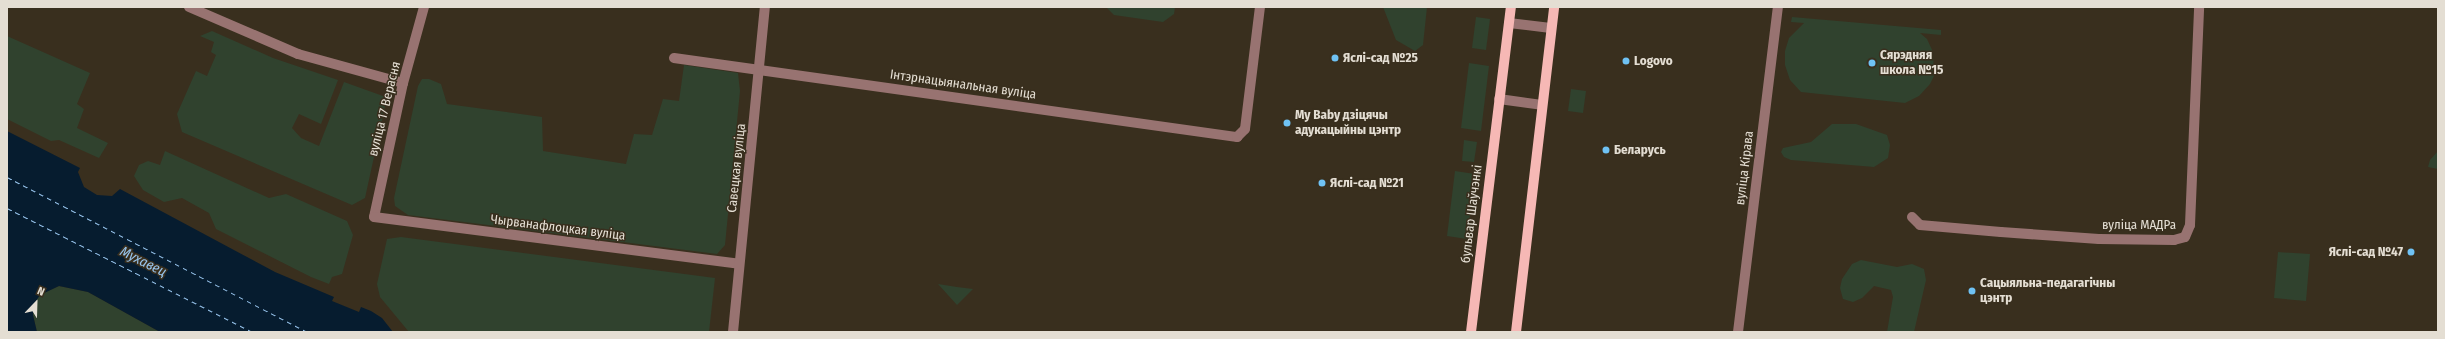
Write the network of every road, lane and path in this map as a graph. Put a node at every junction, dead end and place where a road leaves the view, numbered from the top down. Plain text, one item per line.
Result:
1 (189, 7) edge
2 (424, 7) edge
3 (765, 7) edge
4 (1260, 7) edge
5 (1511, 7) edge
6 (1554, 7) edge
7 (1778, 7) edge
8 (2199, 7) edge
9 (1509, 24) junction
10 (1551, 28) junction
11 (674, 58) dead end
12 (759, 69) junction
13 (403, 83) junction
14 (1499, 99) junction
15 (1542, 106) junction
16 (374, 217) joint
17 (1912, 217) dead end
18 (739, 264) junction
19 (733, 332) edge
20 (1471, 332) edge
21 (1516, 332) edge
22 (1738, 332) edge

1 - 13 street
2 - 13 street, вуліца 17 Верасня
3 - 12 street, Савецкая вуліца
4 - 12 street, Інтэрнацыянальная вуліца
5 - 9 main road, бульвар Шаўчэнкі
6 - 10 main road
7 - 22 street, вуліца Кірава
8 - 17 street, вуліца МАДРа
9 - 10 street
9 - 14 main road, бульвар Шаўчэнкі
10 - 15 main road
11 - 12 street, Інтэрнацыянальная вуліца
12 - 18 street, Савецкая вуліца
13 - 16 street, вуліца 17 Верасня
14 - 15 street
14 - 20 main road, бульвар Шаўчэнкі
15 - 21 main road
16 - 18 street, Чырванафлоцкая вуліца
18 - 19 street, Савецкая вуліца

